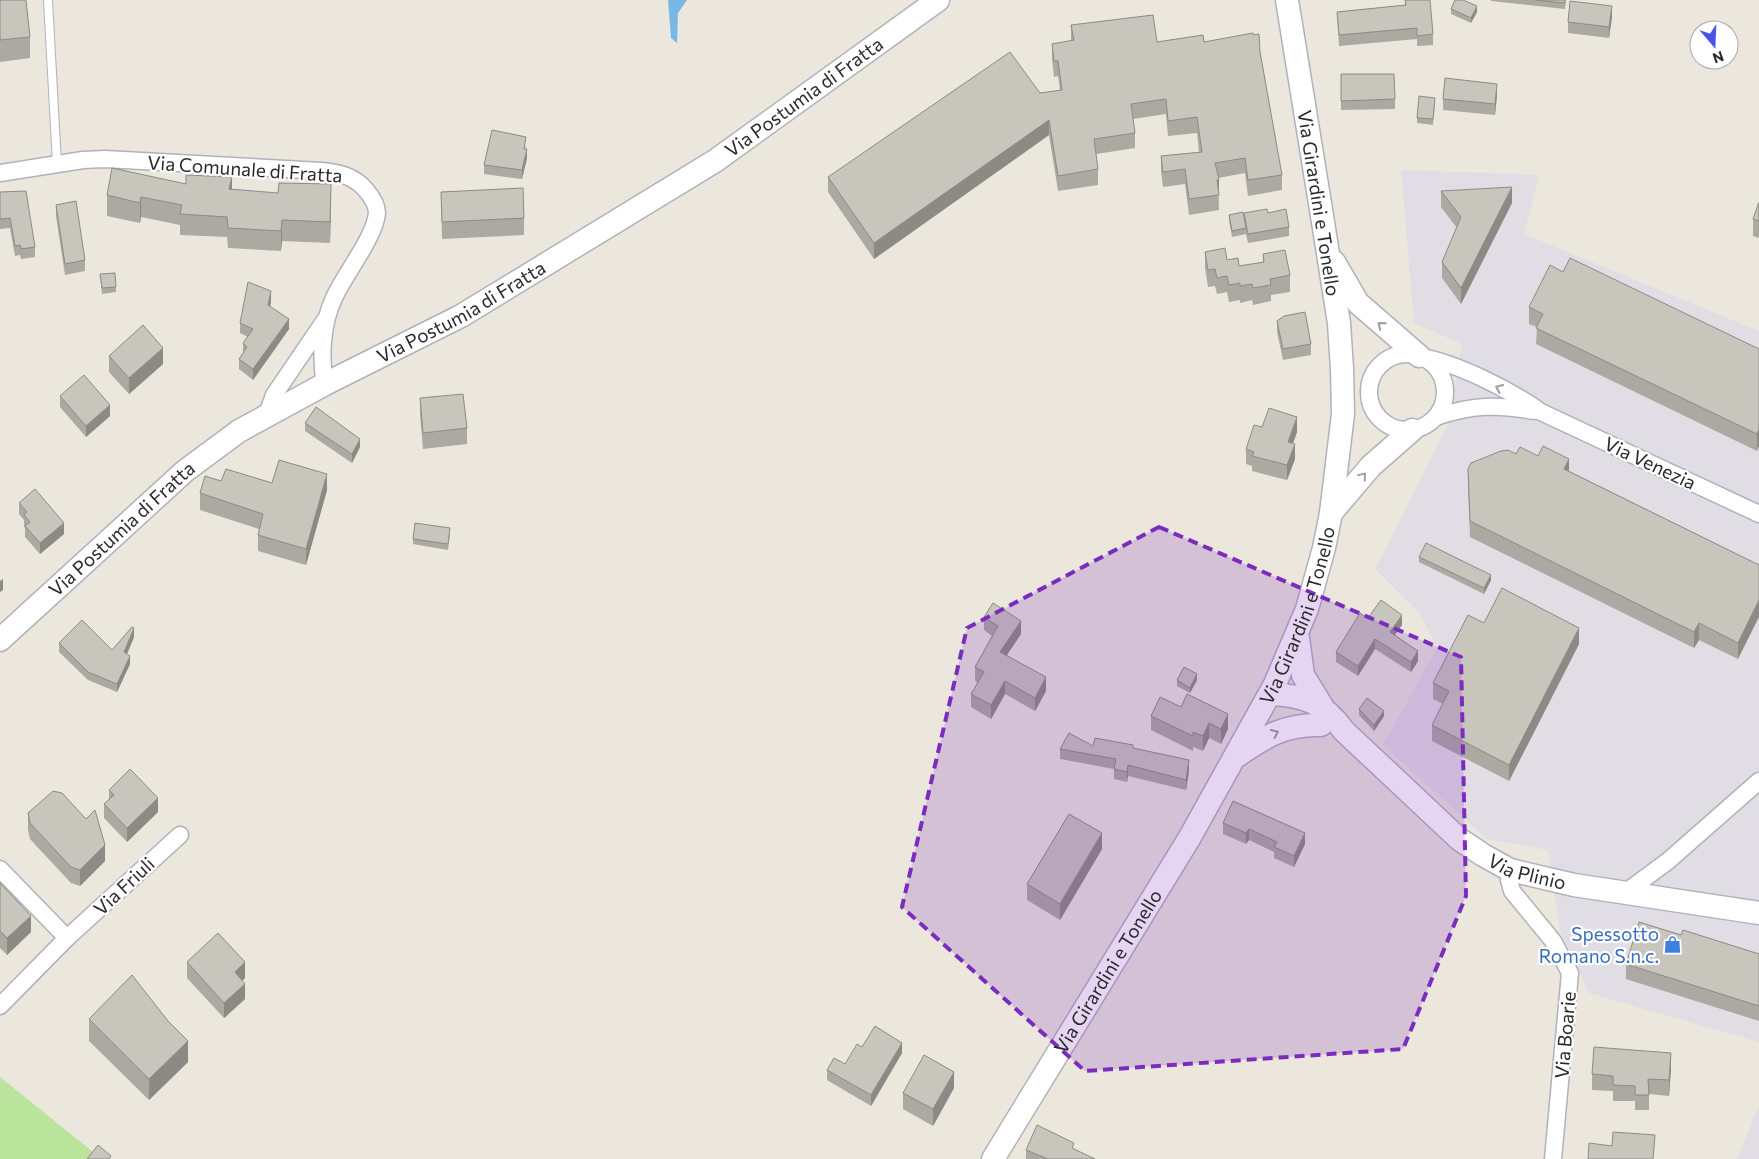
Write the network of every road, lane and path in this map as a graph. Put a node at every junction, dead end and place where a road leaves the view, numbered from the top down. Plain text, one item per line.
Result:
1 (48, 0) edge
2 (938, 0) edge
3 (1287, 0) edge
4 (56, 164) junction
5 (0, 173) edge
6 (1328, 253) junction
7 (326, 318) junction
8 (1421, 356) junction
9 (325, 384) junction
10 (1541, 412) junction
11 (267, 414) junction
12 (1436, 417) junction
13 (1412, 430) junction
14 (1331, 513) junction
15 (1759, 514) edge
16 (1298, 635) junction
17 (0, 640) edge
18 (1270, 694) junction
19 (1322, 716) junction
20 (1234, 758) junction
21 (1759, 781) edge
22 (180, 834) dead end
23 (0, 870) edge
24 (1510, 870) junction
25 (1626, 892) junction
26 (1759, 913) edge
27 (67, 938) junction
28 (0, 1006) edge
29 (993, 1159) edge
30 (1553, 1159) edge

1 - 4 lane
2 - 9 main road, Via Postumia di Fratta
3 - 6 main road, Via Girardini e Tonello
4 - 5 street, Via Comunale di Fratta
4 - 7 street, Via Comunale di Fratta
8 -> 6 main road
6 - 14 main road, Via Girardini e Tonello
7 - 9 street, Via Comunale di Fratta
7 - 11 street
10 -> 8 street, Via Venezia
8 - 12 street
8 - 13 street
9 - 11 main road, Via Postumia di Fratta
10 - 12 street, Via Venezia
10 - 15 street, Via Venezia
11 - 17 main road, Via Postumia di Fratta
12 - 13 street
14 -> 13 main road
14 - 16 main road, Via Girardini e Tonello
16 - 18 main road, Via Girardini e Tonello
16 - 19 main road
18 - 19 main road, Via Plinio
18 - 20 main road, Via Girardini e Tonello
20 -> 19 main road
19 - 24 main road, Via Plinio
20 - 29 main road, Via Girardini e Tonello
21 - 25 street
22 - 27 street, Via Friuli
23 - 27 street
24 - 25 main road, Via Plinio
24 - 30 street, Via Boarie
25 - 26 main road, Via Plinio
27 - 28 street, Via Friuli

